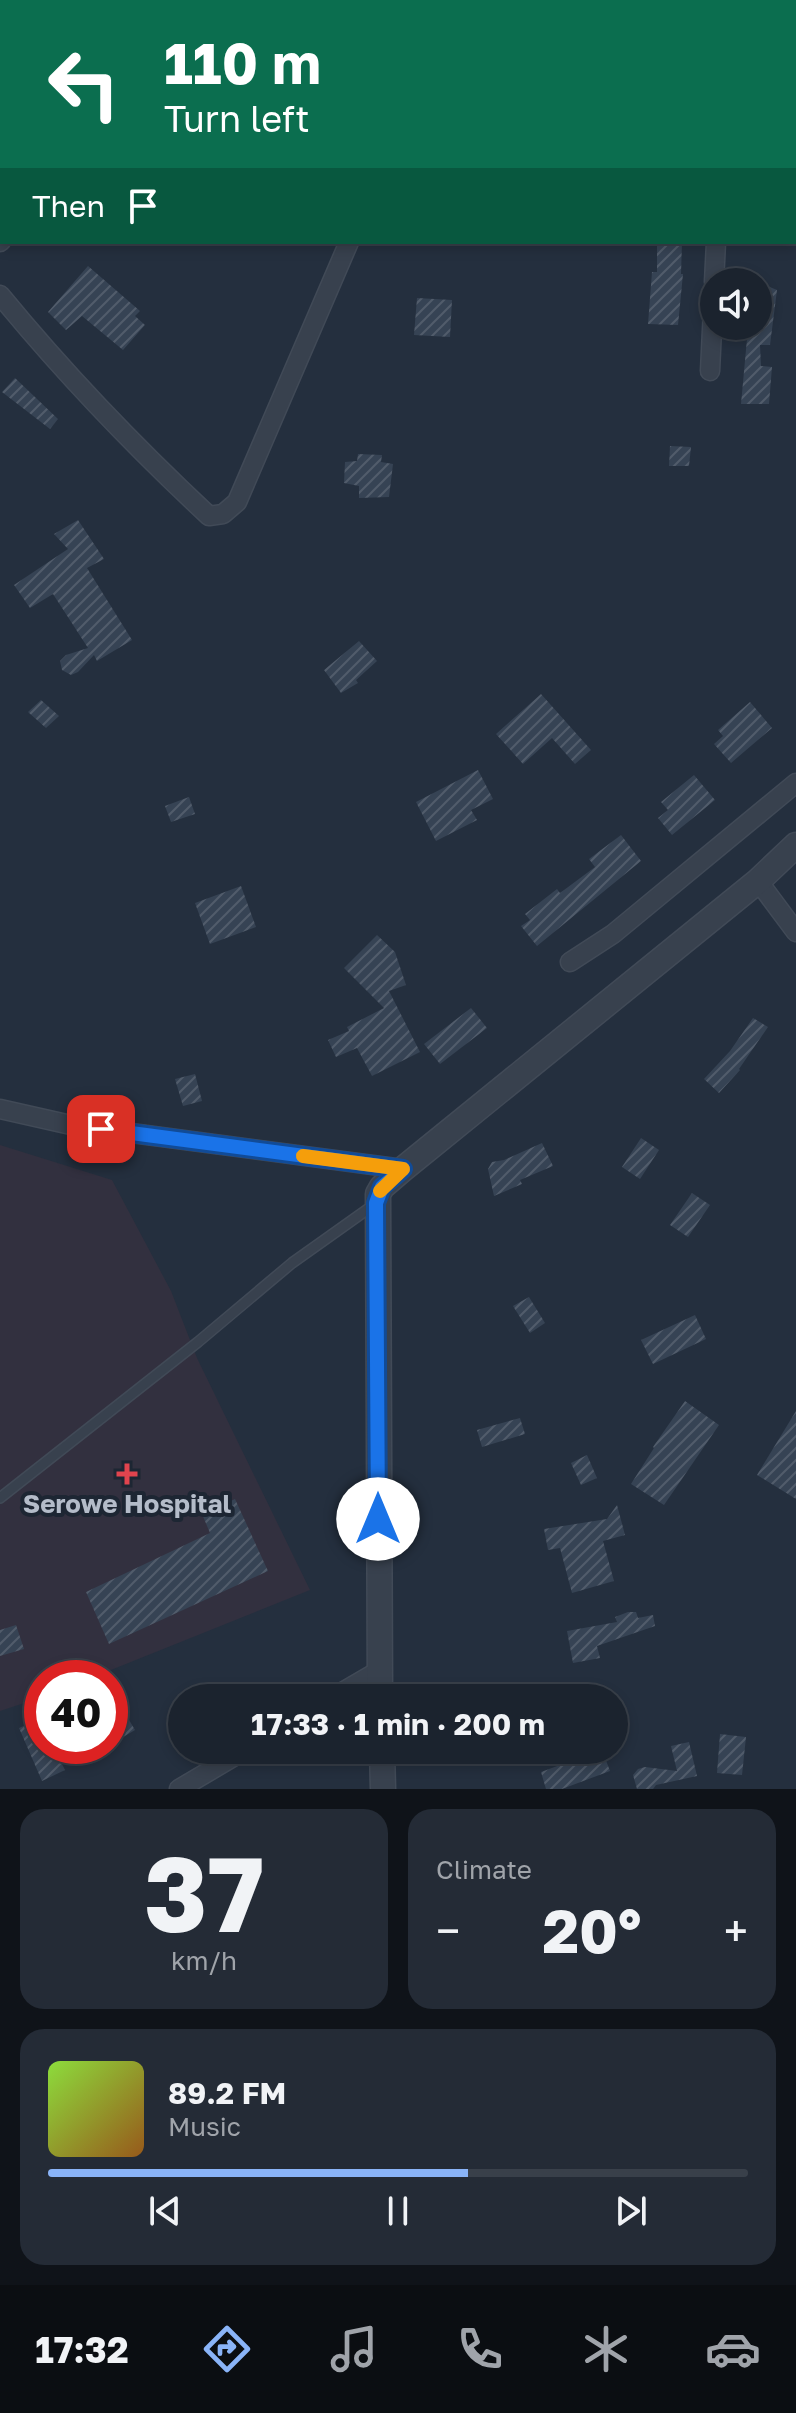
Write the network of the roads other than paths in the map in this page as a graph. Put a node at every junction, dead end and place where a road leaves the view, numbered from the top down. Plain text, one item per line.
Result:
1 (348, 244) edge
2 (716, 244) edge
3 (715, 268) edge
4 (0, 295) edge
5 (711, 340) edge
6 (710, 371) dead end
7 (796, 783) edge
8 (796, 845) edge
9 (758, 881) junction
10 (796, 932) edge
11 (570, 962) dead end
12 (0, 1109) edge
13 (403, 1169) junction
14 (376, 1203) junction
15 (0, 1498) edge
16 (380, 1670) junction
17 (356, 1684) edge
18 (380, 1684) edge
19 (221, 1764) edge
20 (382, 1764) edge
21 (179, 1789) edge
22 (383, 1789) edge

1 - 4 street
2 - 3 street
5 - 6 street
7 - 11 street
8 - 9 street
9 - 10 street
9 - 13 street
12 - 13 street
13 - 14 street
14 - 15 lane
14 - 16 street
16 - 17 street
16 - 18 street
19 - 21 street
20 - 22 street

